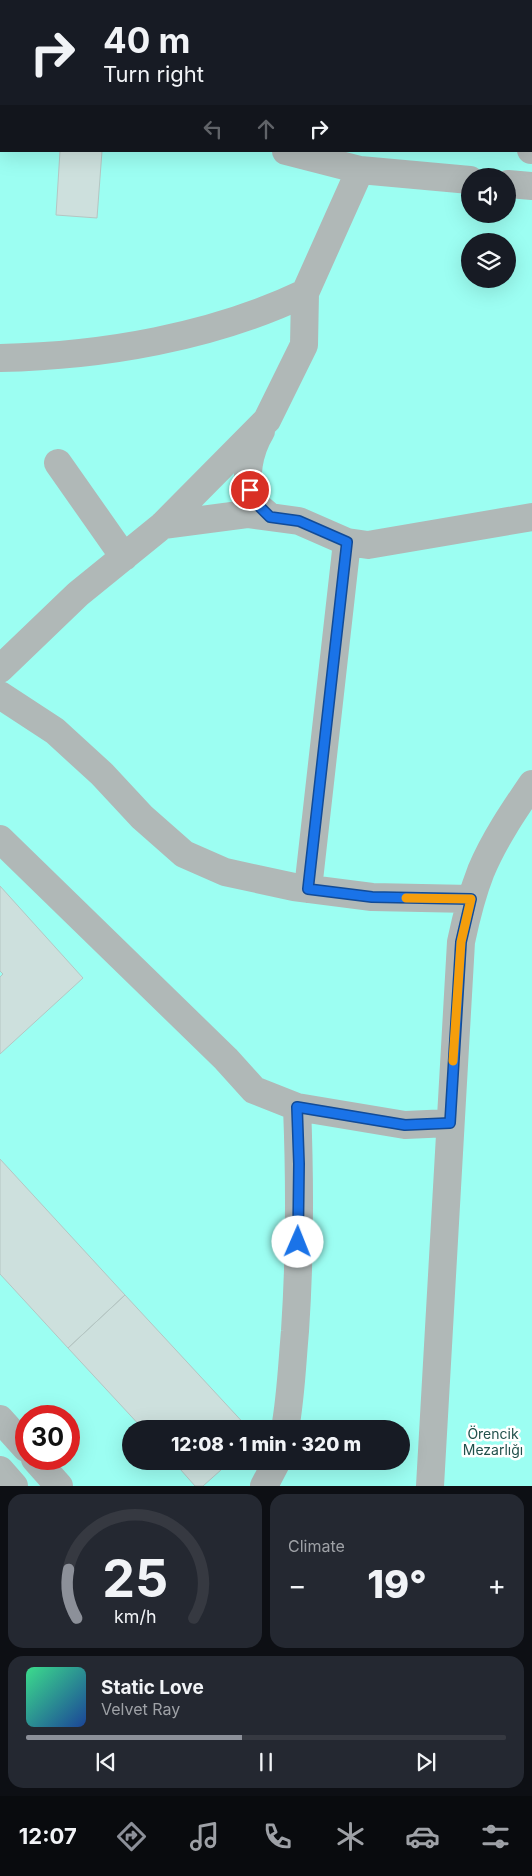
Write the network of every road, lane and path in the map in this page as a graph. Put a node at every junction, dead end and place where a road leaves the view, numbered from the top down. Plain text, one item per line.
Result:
1 (290, 152) edge
2 (360, 170) junction
3 (461, 179) edge
4 (516, 185) edge
5 (532, 186) edge
6 (305, 293) junction
7 (0, 358) edge
8 (267, 420) junction
9 (58, 464) dead end
10 (270, 517) junction
11 (532, 517) edge
12 (163, 525) junction
13 (347, 542) junction
14 (124, 557) junction
15 (0, 669) edge
16 (0, 695) edge
17 (532, 784) edge
18 (0, 839) edge
19 (308, 889) junction
20 (471, 899) junction
21 (297, 1107) junction
22 (450, 1123) junction
23 (0, 1419) edge
24 (287, 1420) edge
25 (15, 1436) edge
26 (0, 1470) edge
27 (45, 1470) edge
28 (272, 1470) edge
29 (14, 1486) edge
30 (59, 1486) edge
31 (264, 1486) edge
32 (430, 1486) edge

1 - 2 street
2 - 3 street
2 - 6 street
4 - 5 street
6 - 7 street
6 - 8 street
8 - 10 street
8 - 12 street
9 - 14 street
10 - 12 street
10 - 13 street
11 - 13 street
12 - 14 street
13 - 19 street
14 - 15 street
16 - 19 street
17 - 20 street
18 - 21 street
19 - 20 street
20 - 22 street
21 - 22 street
21 - 24 street
22 - 32 street
23 - 25 street
26 - 29 street
27 - 30 street
28 - 31 street

